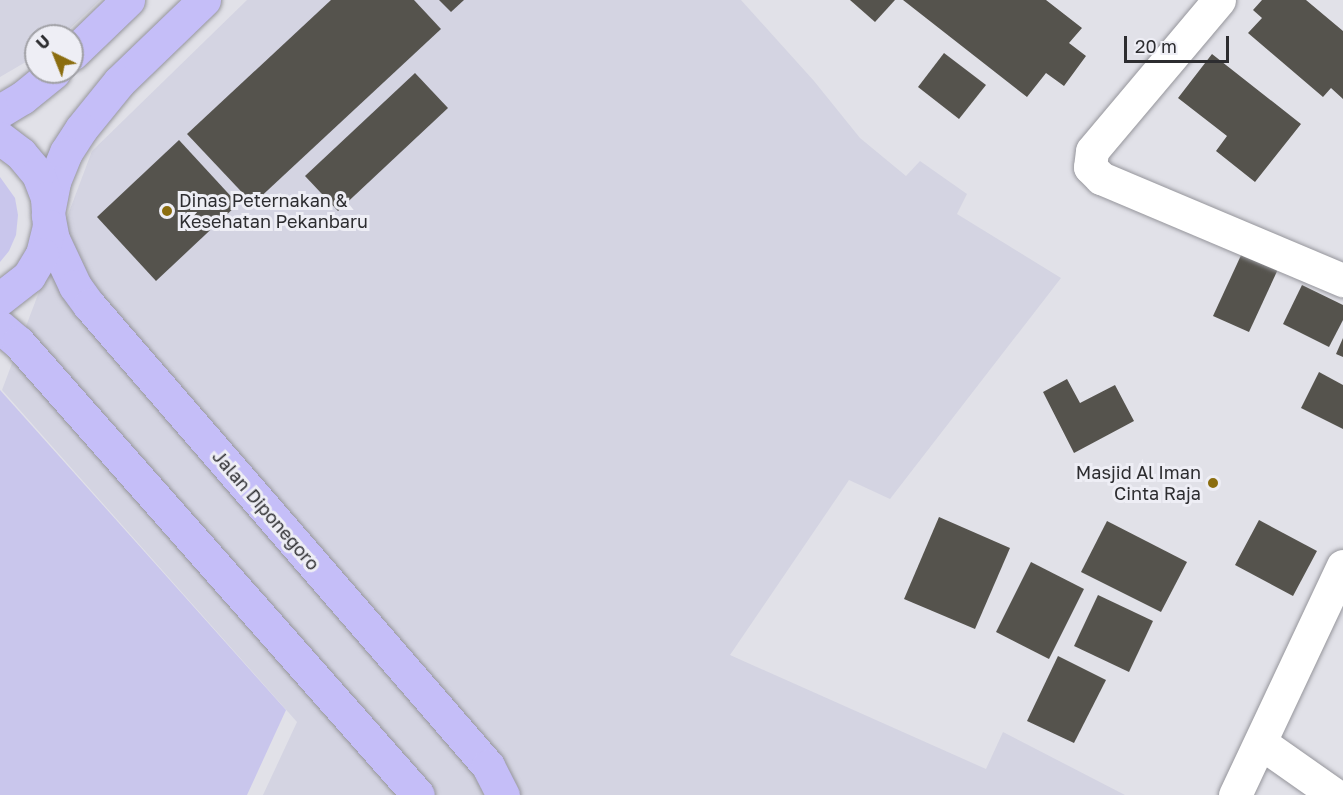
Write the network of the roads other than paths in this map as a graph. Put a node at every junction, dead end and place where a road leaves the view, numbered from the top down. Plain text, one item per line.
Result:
1 (128, 0) edge
2 (204, 0) edge
3 (1219, 0) edge
4 (84, 42) edge
5 (39, 84) edge
6 (0, 111) edge
7 (0, 138) edge
8 (48, 214) junction
9 (1343, 280) edge
10 (0, 299) edge
11 (0, 327) edge
12 (1343, 566) edge
13 (1261, 743) junction
14 (418, 795) edge
15 (503, 795) edge
16 (1235, 795) edge
17 (1335, 795) edge

1 - 4 main road
2 - 8 main road
3 - 9 street
5 - 6 main road
7 - 8 main road, Jalan Diponegoro
8 - 10 main road
8 - 15 main road, Jalan Diponegoro
11 - 14 main road
12 - 13 street
13 - 16 street
13 - 17 street

